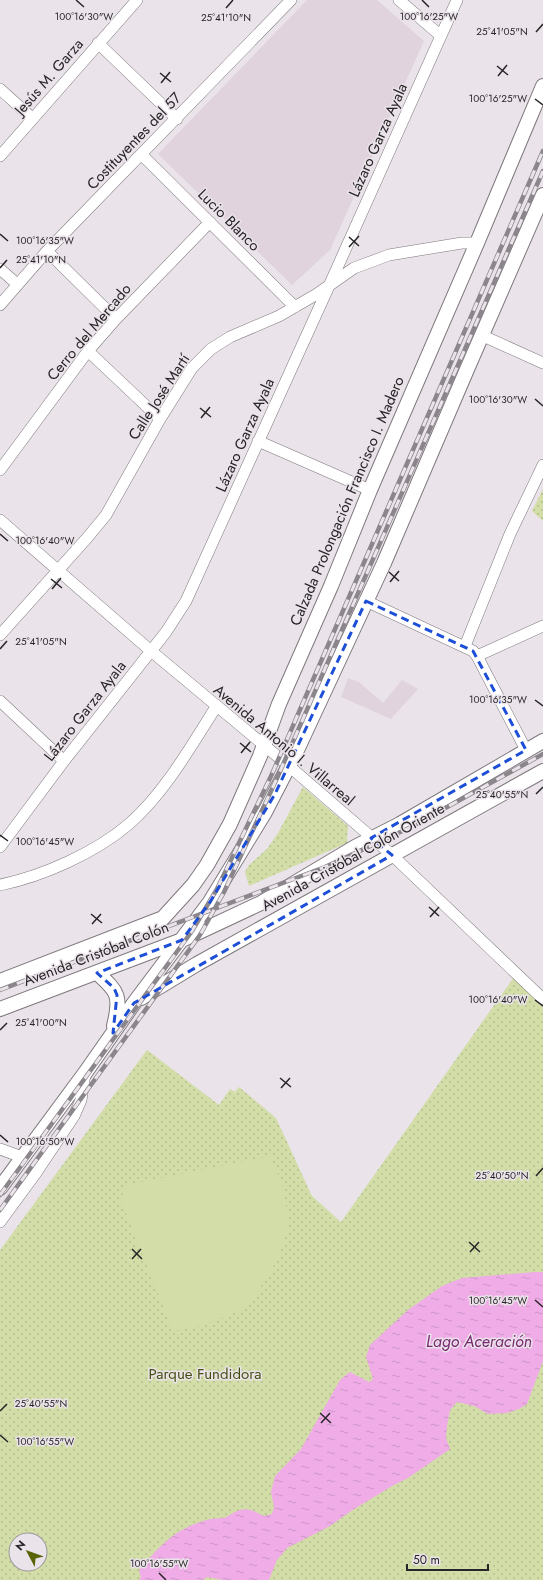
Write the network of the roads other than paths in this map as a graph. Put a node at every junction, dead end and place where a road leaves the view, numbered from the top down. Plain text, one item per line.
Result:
1 (137, 0) edge
2 (291, 0) edge
3 (399, 0) edge
4 (457, 0) edge
5 (441, 36) junction
6 (98, 43) junction
7 (543, 86) edge
8 (0, 89) edge
9 (32, 118) junction
10 (177, 119) junction
11 (142, 155) junction
12 (0, 156) edge
13 (543, 195) edge
14 (210, 222) junction
15 (477, 243) junction
16 (47, 251) junction
17 (0, 270) edge
18 (17, 284) junction
19 (329, 286) junction
20 (0, 305) edge
21 (295, 307) junction
22 (116, 319) junction
23 (481, 335) junction
24 (88, 351) junction
25 (543, 363) edge
26 (160, 419) junction
27 (258, 441) junction
28 (543, 465) edge
29 (0, 470) edge
30 (370, 490) junction
31 (0, 520) edge
32 (58, 570) junction
33 (366, 601) junction
34 (543, 626) edge
35 (0, 635) edge
36 (465, 646) junction
37 (151, 651) junction
38 (477, 656) junction
39 (0, 701) edge
40 (216, 707) junction
41 (543, 741) edge
42 (263, 744) junction
43 (526, 750) junction
44 (64, 761) junction
45 (289, 766) junction
46 (543, 771) edge
47 (371, 838) junction
48 (0, 847) edge
49 (392, 855) junction
50 (0, 885) edge
51 (163, 918) joint
52 (182, 940) junction
53 (97, 973) junction
54 (0, 981) edge
55 (543, 999) edge
56 (134, 1002) junction
57 (0, 1009) edge
58 (113, 1033) junction
59 (85, 1073) junction
60 (0, 1149) edge
61 (22, 1157) junction
62 (0, 1188) edge
63 (0, 1222) edge

1 - 6 street, Jesús M. Garza
2 - 10 street, Costituyentes del 57
3 - 5 street
4 - 5 street, Lázaro Garza Ayala
5 - 19 street, Lázaro Garza Ayala
6 - 9 street, Jesús M. Garza
6 - 10 street
7 - 15 main road, Calzada Prolongación Francisco I. Madero
8 - 9 street
9 - 12 street, Jesús M. Garza
10 - 11 street, Costituyentes del 57
11 - 14 street, Lucio Blanco
11 - 16 street, Costituyentes del 57
13 - 23 main road
14 - 21 street, Lucio Blanco
14 - 22 street, Cerro del Mercado
15 - 19 street, Calle José Martí
15 - 30 main road, Calzada Prolongación Francisco I. Madero
16 - 18 street, Costituyentes del 57
16 - 22 street
17 - 18 street
18 - 20 street, Costituyentes del 57
19 - 21 street, Calle José Martí
19 - 27 street, Lázaro Garza Ayala
21 - 26 street, Calle José Martí
22 - 24 street, Cerro del Mercado
23 - 25 street
23 - 33 main road
24 - 26 street
24 - 29 street, Cerro del Mercado
26 - 32 street, Calle José Martí
27 - 30 street
27 - 37 street, Lázaro Garza Ayala
28 - 36 street
30 - 42 main road, Calzada Prolongación Francisco I. Madero
31 - 32 street, Avenida Antonio I. Villarreal
32 - 35 street, Calle José Martí
32 - 37 street, Avenida Antonio I. Villarreal
33 - 36 street
33 - 45 main road
34 - 38 street
36 - 38 street
37 - 40 street, Avenida Antonio I. Villarreal
37 - 44 street, Lázaro Garza Ayala
38 - 43 street
39 - 44 street
40 - 42 street, Avenida Antonio I. Villarreal
40 - 50 street
41 - 43 main road, Avenida Cristóbal Colón Oriente
42 - 45 street, Avenida Antonio I. Villarreal
42 - 51 main road, Calzada Prolongación Francisco I. Madero
43 - 47 main road, Avenida Cristóbal Colón Oriente
44 - 48 street, Lázaro Garza Ayala
45 - 47 street, Avenida Antonio I. Villarreal
45 - 52 main road
46 - 49 main road, Avenida Cristóbal Colón Oriente
47 - 49 street, Avenida Antonio I. Villarreal
47 - 52 main road, Avenida Cristóbal Colón Oriente
49 - 55 street, Avenida Antonio I. Villarreal
49 - 56 main road, Avenida Cristóbal Colón Oriente
51 - 54 main road, Avenida Cristóbal Colón
52 - 53 main road, Avenida Cristóbal Colón
52 - 56 main road
53 - 57 main road, Avenida Cristóbal Colón
53 - 58 main road
56 - 58 main road
58 - 59 main road
59 - 61 main road
59 - 63 street
60 - 61 street
61 - 62 main road

